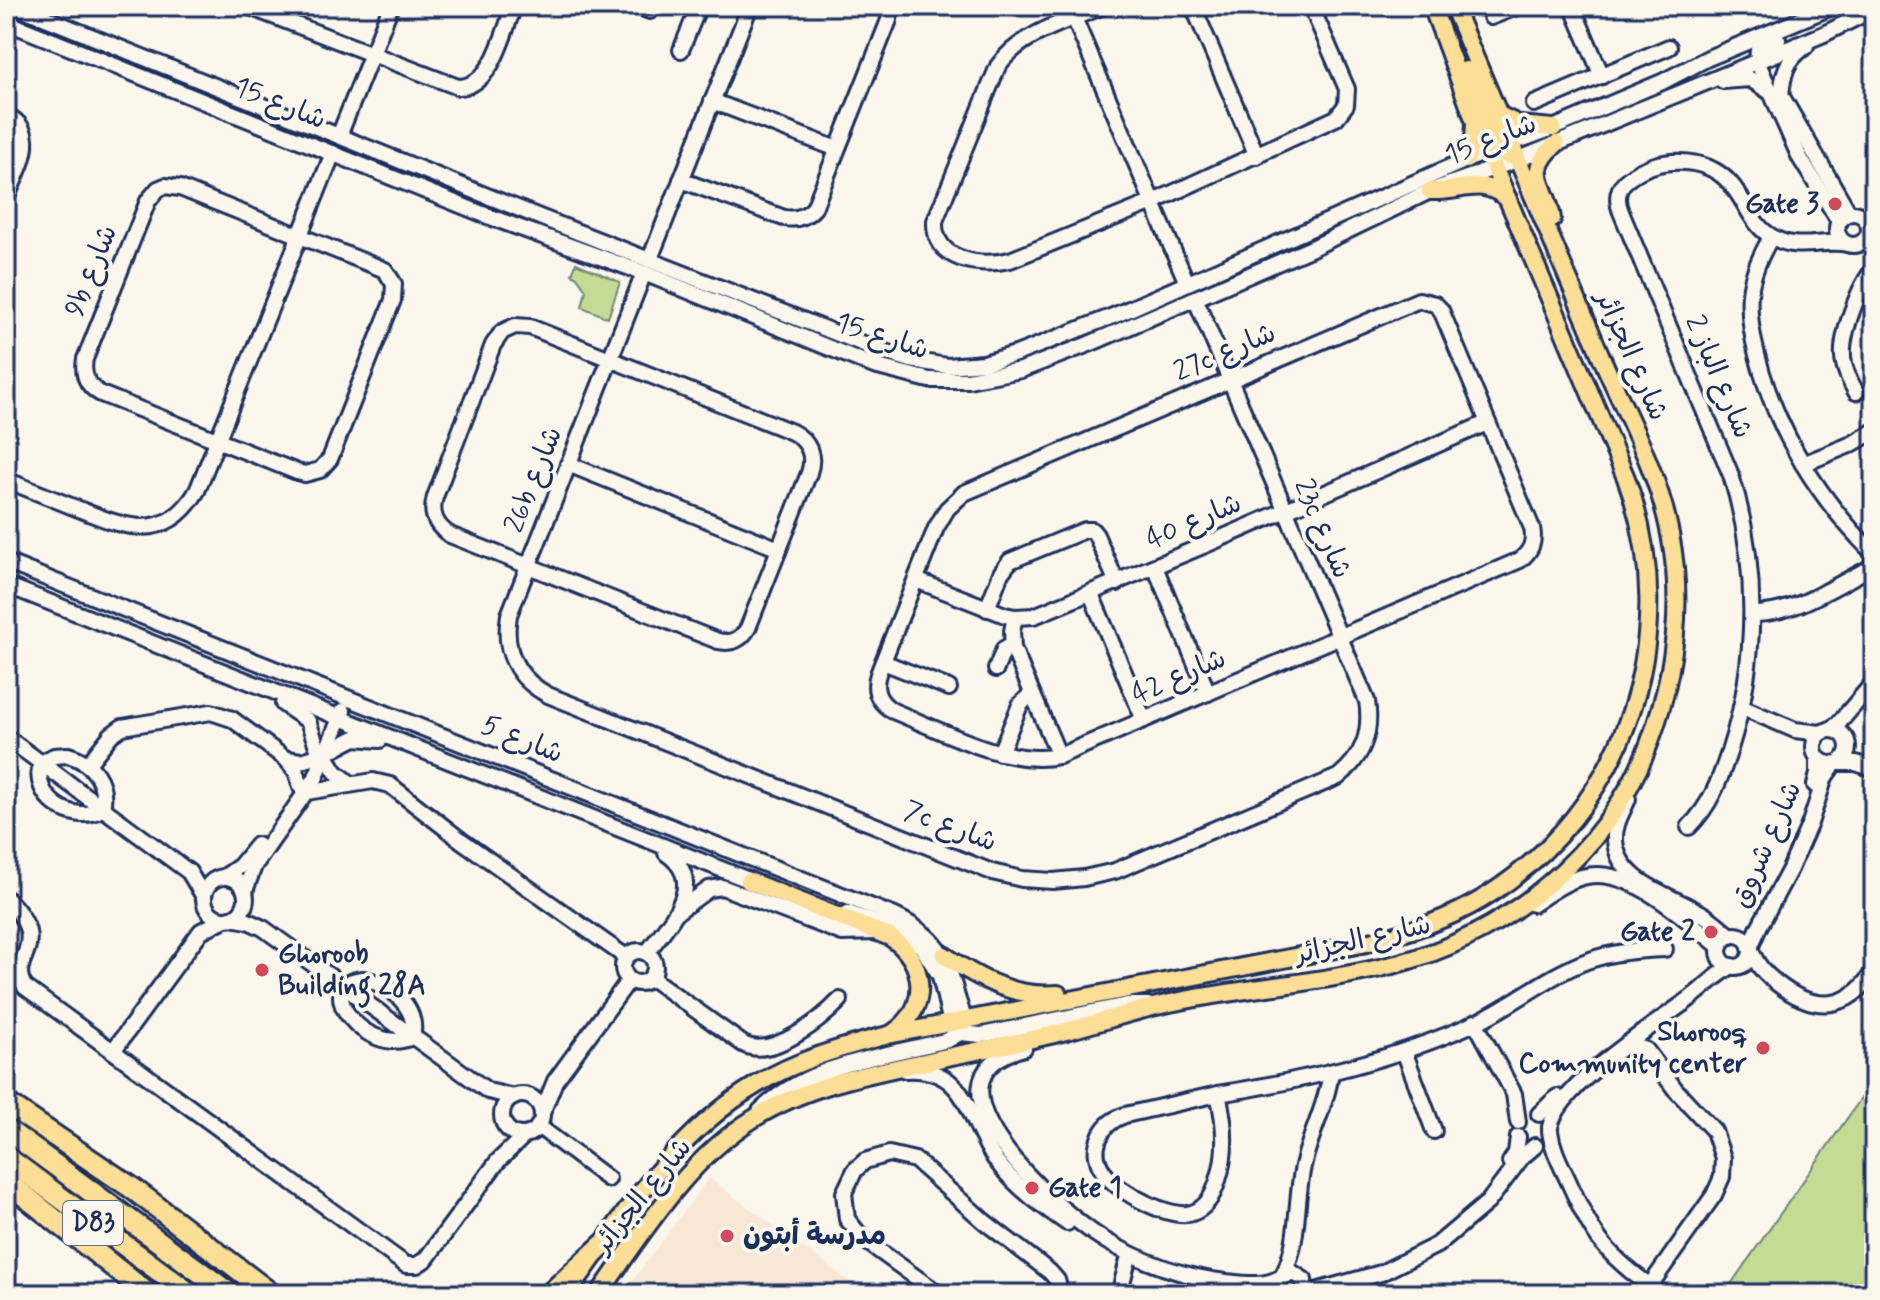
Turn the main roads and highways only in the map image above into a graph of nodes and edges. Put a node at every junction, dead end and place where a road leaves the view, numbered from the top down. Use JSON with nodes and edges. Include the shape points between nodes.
{"nodes":[{"id":1,"x":1432,"y":6,"type":"edge"},
{"id":2,"x":1438,"y":6,"type":"edge"},
{"id":3,"x":1453,"y":6,"type":"edge"},
{"id":4,"x":1499,"y":115,"type":"junction"},
{"id":5,"x":1475,"y":122,"type":"junction"},
{"id":6,"x":1502,"y":154,"type":"junction"},
{"id":7,"x":1466,"y":160,"type":"road end"},
{"id":8,"x":1430,"y":191,"type":"road end"},
{"id":9,"x":1509,"y":200,"type":"junction"},
{"id":10,"x":1551,"y":237,"type":"junction"},
{"id":11,"x":749,"y":881,"type":"road end"},
{"id":12,"x":944,"y":955,"type":"road end"},
{"id":13,"x":1123,"y":989,"type":"junction"},
{"id":14,"x":888,"y":1035,"type":"junction"},
{"id":15,"x":6,"y":1103,"type":"edge"},
{"id":16,"x":6,"y":1129,"type":"edge"},
{"id":17,"x":6,"y":1157,"type":"edge"},
{"id":18,"x":6,"y":1181,"type":"edge"},
{"id":19,"x":603,"y":1245,"type":"junction"},
{"id":20,"x":148,"y":1294,"type":"edge"},
{"id":21,"x":190,"y":1294,"type":"edge"},
{"id":22,"x":230,"y":1294,"type":"edge"},
{"id":23,"x":271,"y":1294,"type":"edge"},
{"id":24,"x":550,"y":1294,"type":"edge"},
{"id":25,"x":567,"y":1294,"type":"edge"},
{"id":26,"x":599,"y":1294,"type":"edge"}],
"edges":[{"from":1,"to":5,"type":"main road","name":"شارع الجزائر"},
{"from":2,"to":6,"type":"main road"},
{"from":3,"to":4,"type":"main road","name":"شارع الجزائر"},
{"from":4,"to":6,"type":"main road","name":"شارع الجزائر"},
{"from":4,"to":10,"type":"main road","via":[[1555,136],[1538,173],[1551,213]]},
{"from":5,"to":6,"type":"main road","name":"شارع الجزائر"},
{"from":5,"to":7,"type":"main road"},
{"from":6,"to":9,"type":"main road","name":"شارع الجزائر"},
{"from":6,"to":10,"type":"main road","name":"شارع الجزائر"},
{"from":8,"to":9,"type":"main road","via":[[1479,185]]},
{"from":9,"to":13,"type":"main road","name":"شارع الجزائر","via":[[1573,370],[1626,478],[1645,552],[1649,610],[1644,658],[1610,765],[1580,812],[1541,855],[1466,908],[1362,944]]},
{"from":10,"to":26,"type":"main road","name":"شارع الجزائر","via":[[1653,472],[1666,512],[1677,594],[1673,655],[1658,718],[1634,780],[1581,852],[1514,911],[1453,944],[1399,964],[1156,1006],[812,1091],[754,1118],[722,1143],[646,1228]]},
{"from":11,"to":14,"type":"main road","via":[[900,944],[915,963],[920,992],[904,1024]]},
{"from":12,"to":13,"type":"main road","via":[[987,981],[1027,994]]},
{"from":13,"to":14,"type":"main road","name":"شارع الجزائر","via":[[958,1026]]},
{"from":14,"to":19,"type":"main road","name":"شارع الجزائر","via":[[811,1059],[736,1097],[674,1153]]},
{"from":15,"to":23,"type":"highway","via":[[132,1188]]},
{"from":16,"to":22,"type":"highway","number":"D83"},
{"from":17,"to":21,"type":"highway","number":"D83"},
{"from":18,"to":20,"type":"highway"},
{"from":19,"to":24,"type":"highway"},
{"from":19,"to":25,"type":"main road","name":"شارع الجزائر"}]}
